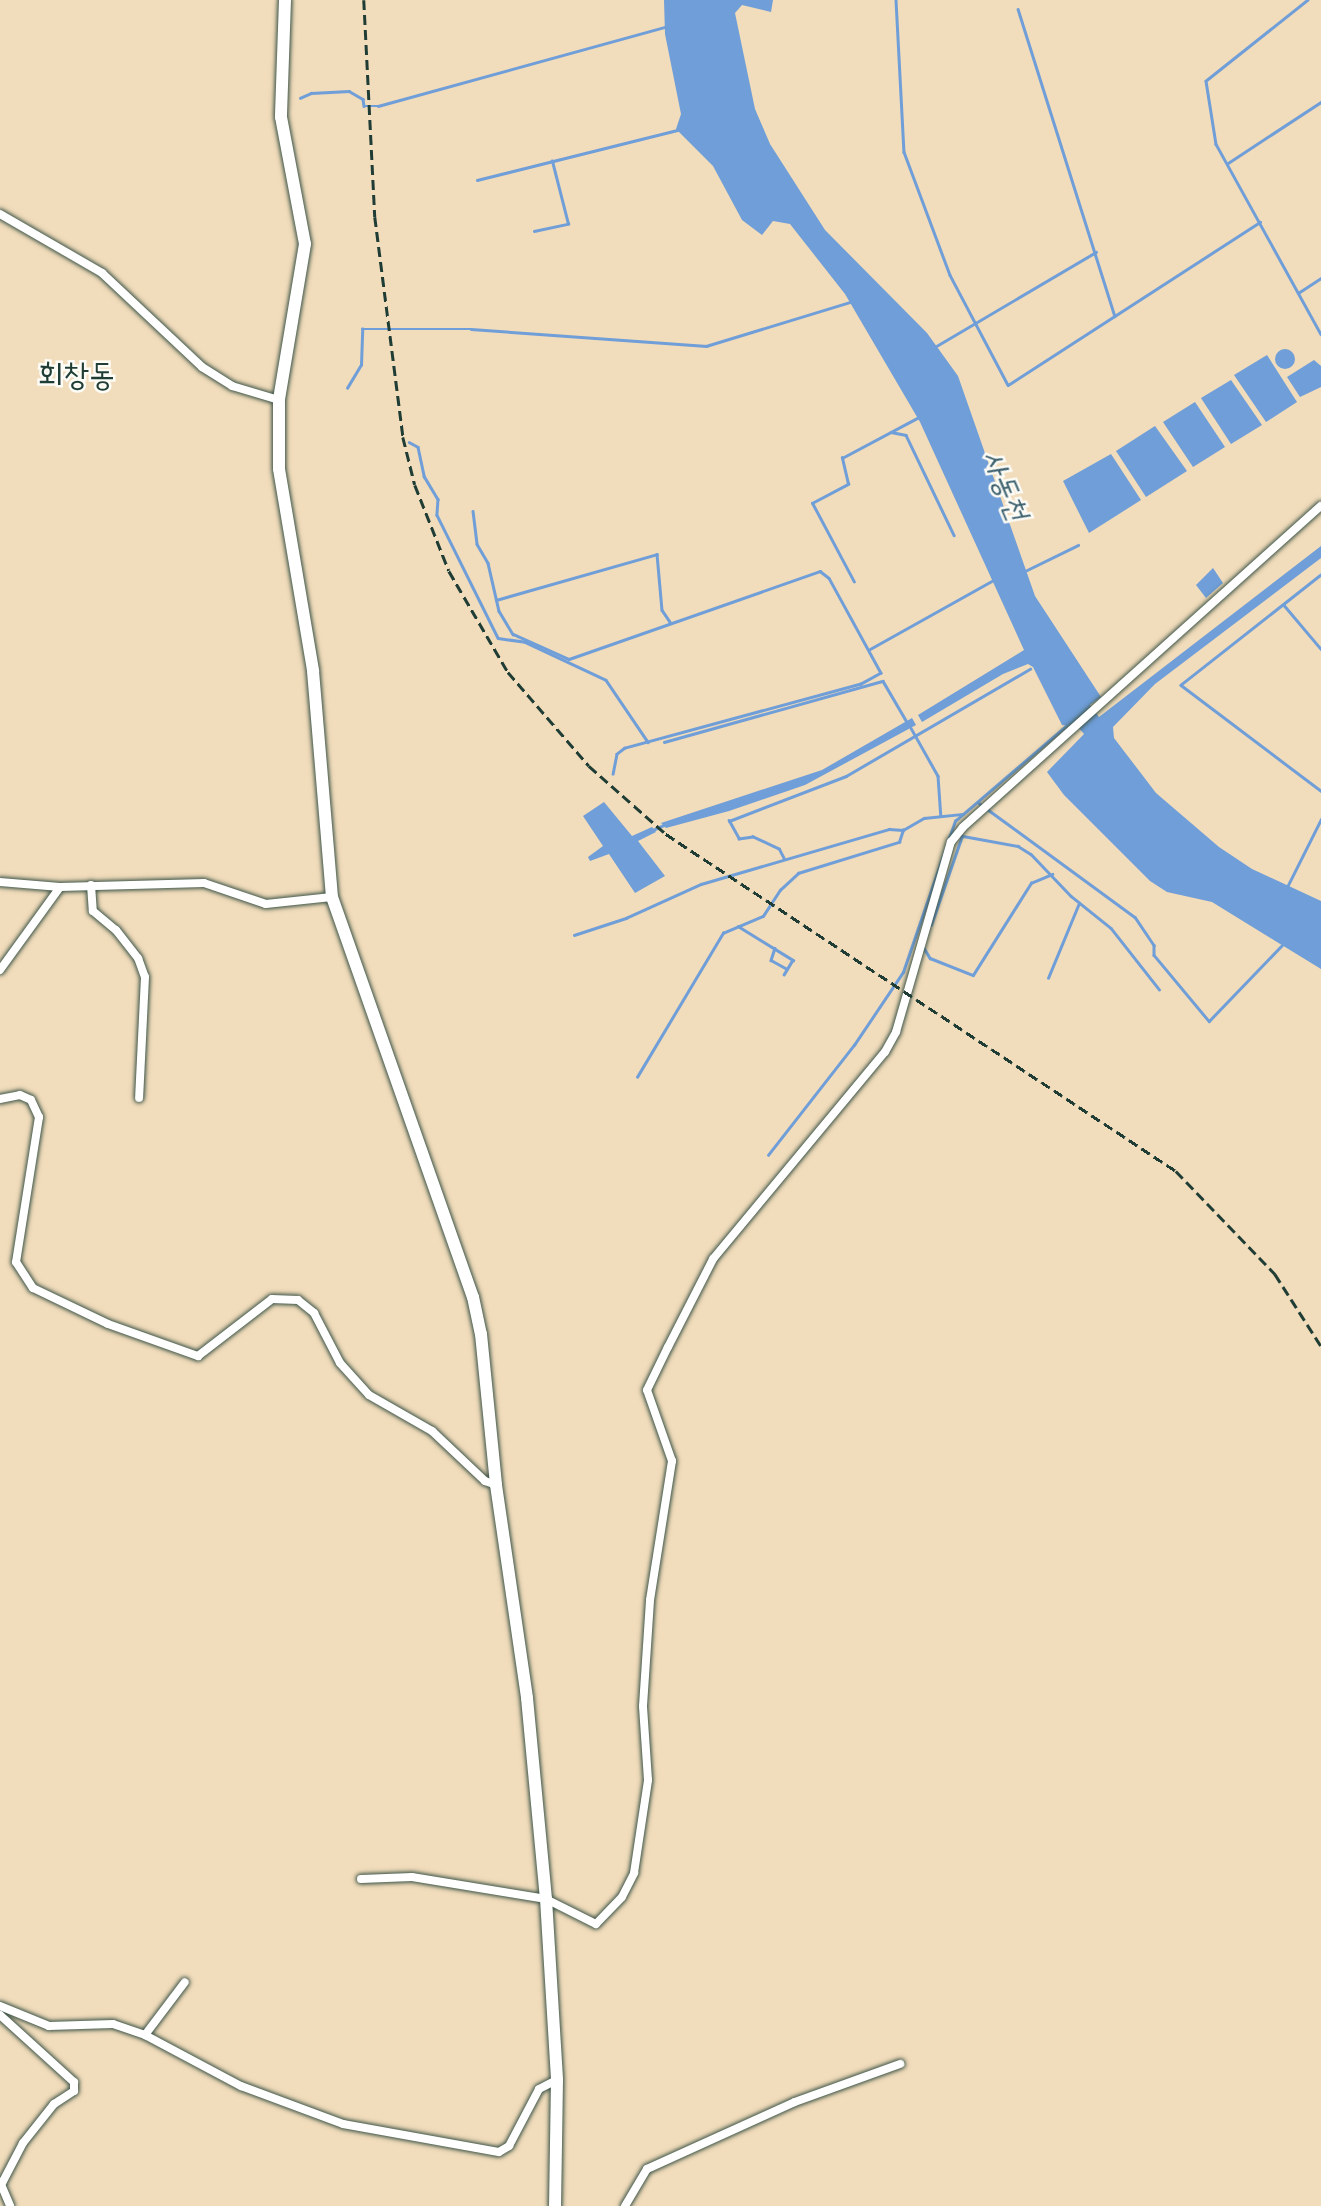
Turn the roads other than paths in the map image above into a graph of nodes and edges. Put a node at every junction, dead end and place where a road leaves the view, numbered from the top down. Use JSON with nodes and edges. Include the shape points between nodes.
{"nodes":[{"id":1,"x":285,"y":0,"type":"edge"},
{"id":2,"x":0,"y":214,"type":"edge"},
{"id":3,"x":279,"y":400,"type":"junction"},
{"id":4,"x":1321,"y":506,"type":"edge"},
{"id":5,"x":0,"y":882,"type":"edge"},
{"id":6,"x":91,"y":885,"type":"junction"},
{"id":7,"x":60,"y":887,"type":"junction"},
{"id":8,"x":332,"y":897,"type":"junction"},
{"id":9,"x":0,"y":970,"type":"edge"},
{"id":10,"x":139,"y":1098,"type":"dead end"},
{"id":11,"x":0,"y":1099,"type":"edge"},
{"id":12,"x":496,"y":1485,"type":"junction"},
{"id":13,"x":361,"y":1879,"type":"dead end"},
{"id":14,"x":546,"y":1899,"type":"junction"},
{"id":15,"x":185,"y":1982,"type":"dead end"},
{"id":16,"x":0,"y":2006,"type":"edge"},
{"id":17,"x":0,"y":2015,"type":"edge"},
{"id":18,"x":145,"y":2035,"type":"junction"},
{"id":19,"x":900,"y":2064,"type":"dead end"},
{"id":20,"x":557,"y":2080,"type":"junction"},
{"id":21,"x":1,"y":2184,"type":"edge"},
{"id":22,"x":10,"y":2206,"type":"edge"},
{"id":23,"x":555,"y":2206,"type":"edge"},
{"id":24,"x":625,"y":2206,"type":"edge"}],
"edges":[{"from":1,"to":3,"type":"main road","via":[[281,117],[305,244]]},
{"from":2,"to":3,"type":"street","via":[[102,273],[202,367],[232,386]]},
{"from":3,"to":8,"type":"main road","via":[[279,469],[313,671]]},
{"from":4,"to":14,"type":"street","via":[[963,827],[951,842],[896,1032],[885,1052],[713,1259],[647,1390],[672,1461],[650,1600],[643,1706],[648,1780],[634,1873],[622,1897],[596,1924]]},
{"from":5,"to":7,"type":"street"},
{"from":6,"to":7,"type":"street"},
{"from":6,"to":8,"type":"street","via":[[204,884],[266,904]]},
{"from":6,"to":10,"type":"street","via":[[93,911],[116,930],[138,958],[145,977]]},
{"from":7,"to":9,"type":"street"},
{"from":8,"to":12,"type":"main road","via":[[473,1297]]},
{"from":11,"to":12,"type":"street","via":[[20,1095],[31,1100],[39,1117],[16,1262],[33,1288],[108,1324],[198,1356],[272,1299],[298,1300],[314,1313],[340,1363],[369,1395],[432,1431],[485,1481]]},
{"from":12,"to":14,"type":"main road","via":[[527,1698]]},
{"from":13,"to":14,"type":"street","via":[[412,1877]]},
{"from":14,"to":20,"type":"main road"},
{"from":15,"to":18,"type":"street"},
{"from":16,"to":18,"type":"street","via":[[49,2026],[113,2024]]},
{"from":17,"to":21,"type":"street","via":[[74,2082],[74,2091],[54,2104],[23,2143]]},
{"from":18,"to":20,"type":"street","via":[[283,2104],[404,2137],[499,2152],[509,2146],[539,2089]]},
{"from":19,"to":24,"type":"street","via":[[795,2102],[647,2169]]},
{"from":20,"to":23,"type":"main road"},
{"from":21,"to":22,"type":"street"}]}
